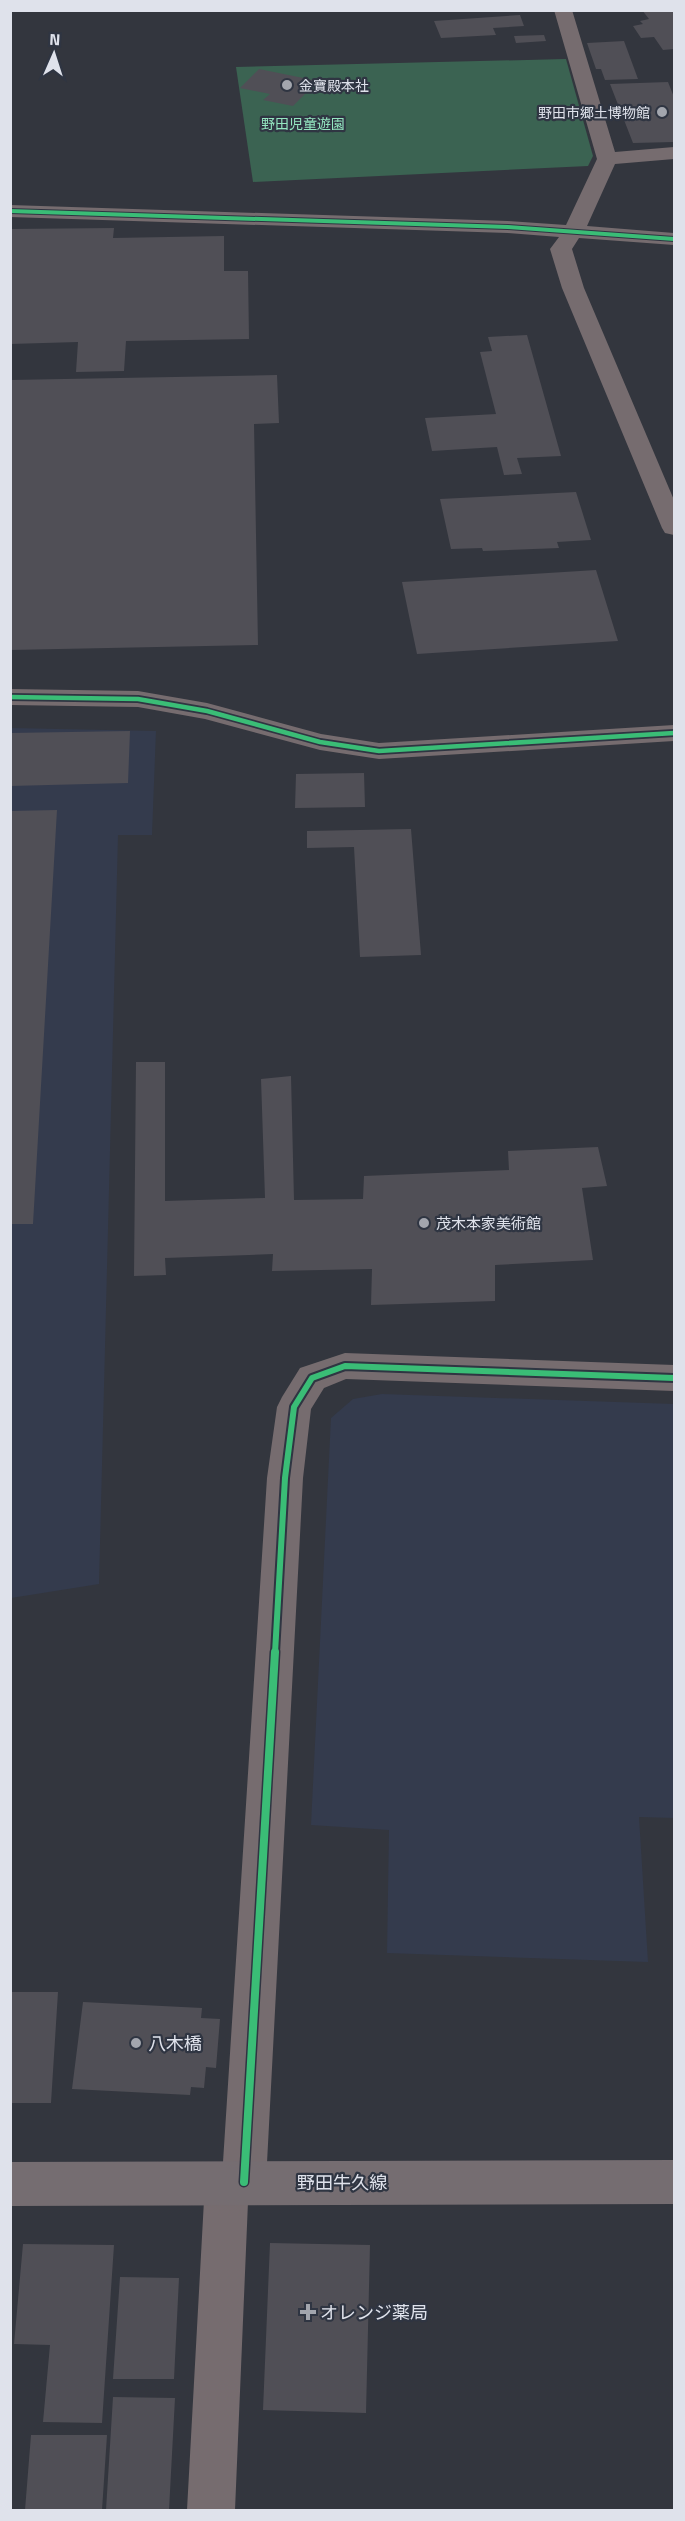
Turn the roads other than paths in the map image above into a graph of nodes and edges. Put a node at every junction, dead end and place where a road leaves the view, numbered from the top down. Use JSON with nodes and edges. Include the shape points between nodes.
{"nodes":[{"id":1,"x":563,"y":10,"type":"edge"},
{"id":2,"x":675,"y":153,"type":"edge"},
{"id":3,"x":607,"y":159,"type":"junction"},
{"id":4,"x":10,"y":211,"type":"edge"},
{"id":5,"x":574,"y":233,"type":"junction"},
{"id":6,"x":675,"y":238,"type":"edge"},
{"id":7,"x":675,"y":528,"type":"edge"},
{"id":8,"x":10,"y":698,"type":"edge"},
{"id":9,"x":675,"y":733,"type":"edge"},
{"id":10,"x":675,"y":1378,"type":"edge"},
{"id":11,"x":236,"y":2182,"type":"junction"},
{"id":12,"x":675,"y":2182,"type":"edge"},
{"id":13,"x":10,"y":2184,"type":"edge"},
{"id":14,"x":211,"y":2511,"type":"edge"}],
"edges":[{"from":1,"to":3,"type":"street"},
{"from":2,"to":3,"type":"street"},
{"from":3,"to":5,"type":"street"},
{"from":4,"to":5,"type":"street","via":[[508,227]]},
{"from":5,"to":6,"type":"street"},
{"from":5,"to":7,"type":"street","via":[[561,249],[573,288]]},
{"from":8,"to":9,"type":"street","via":[[138,699],[207,711],[320,742],[379,751]]},
{"from":10,"to":11,"type":"street","via":[[345,1366],[312,1378],[294,1407],[285,1478]]},
{"from":11,"to":12,"type":"main road","name":"野田牛久線"},
{"from":11,"to":13,"type":"main road","name":"野田牛久線"},
{"from":11,"to":14,"type":"street"}]}
